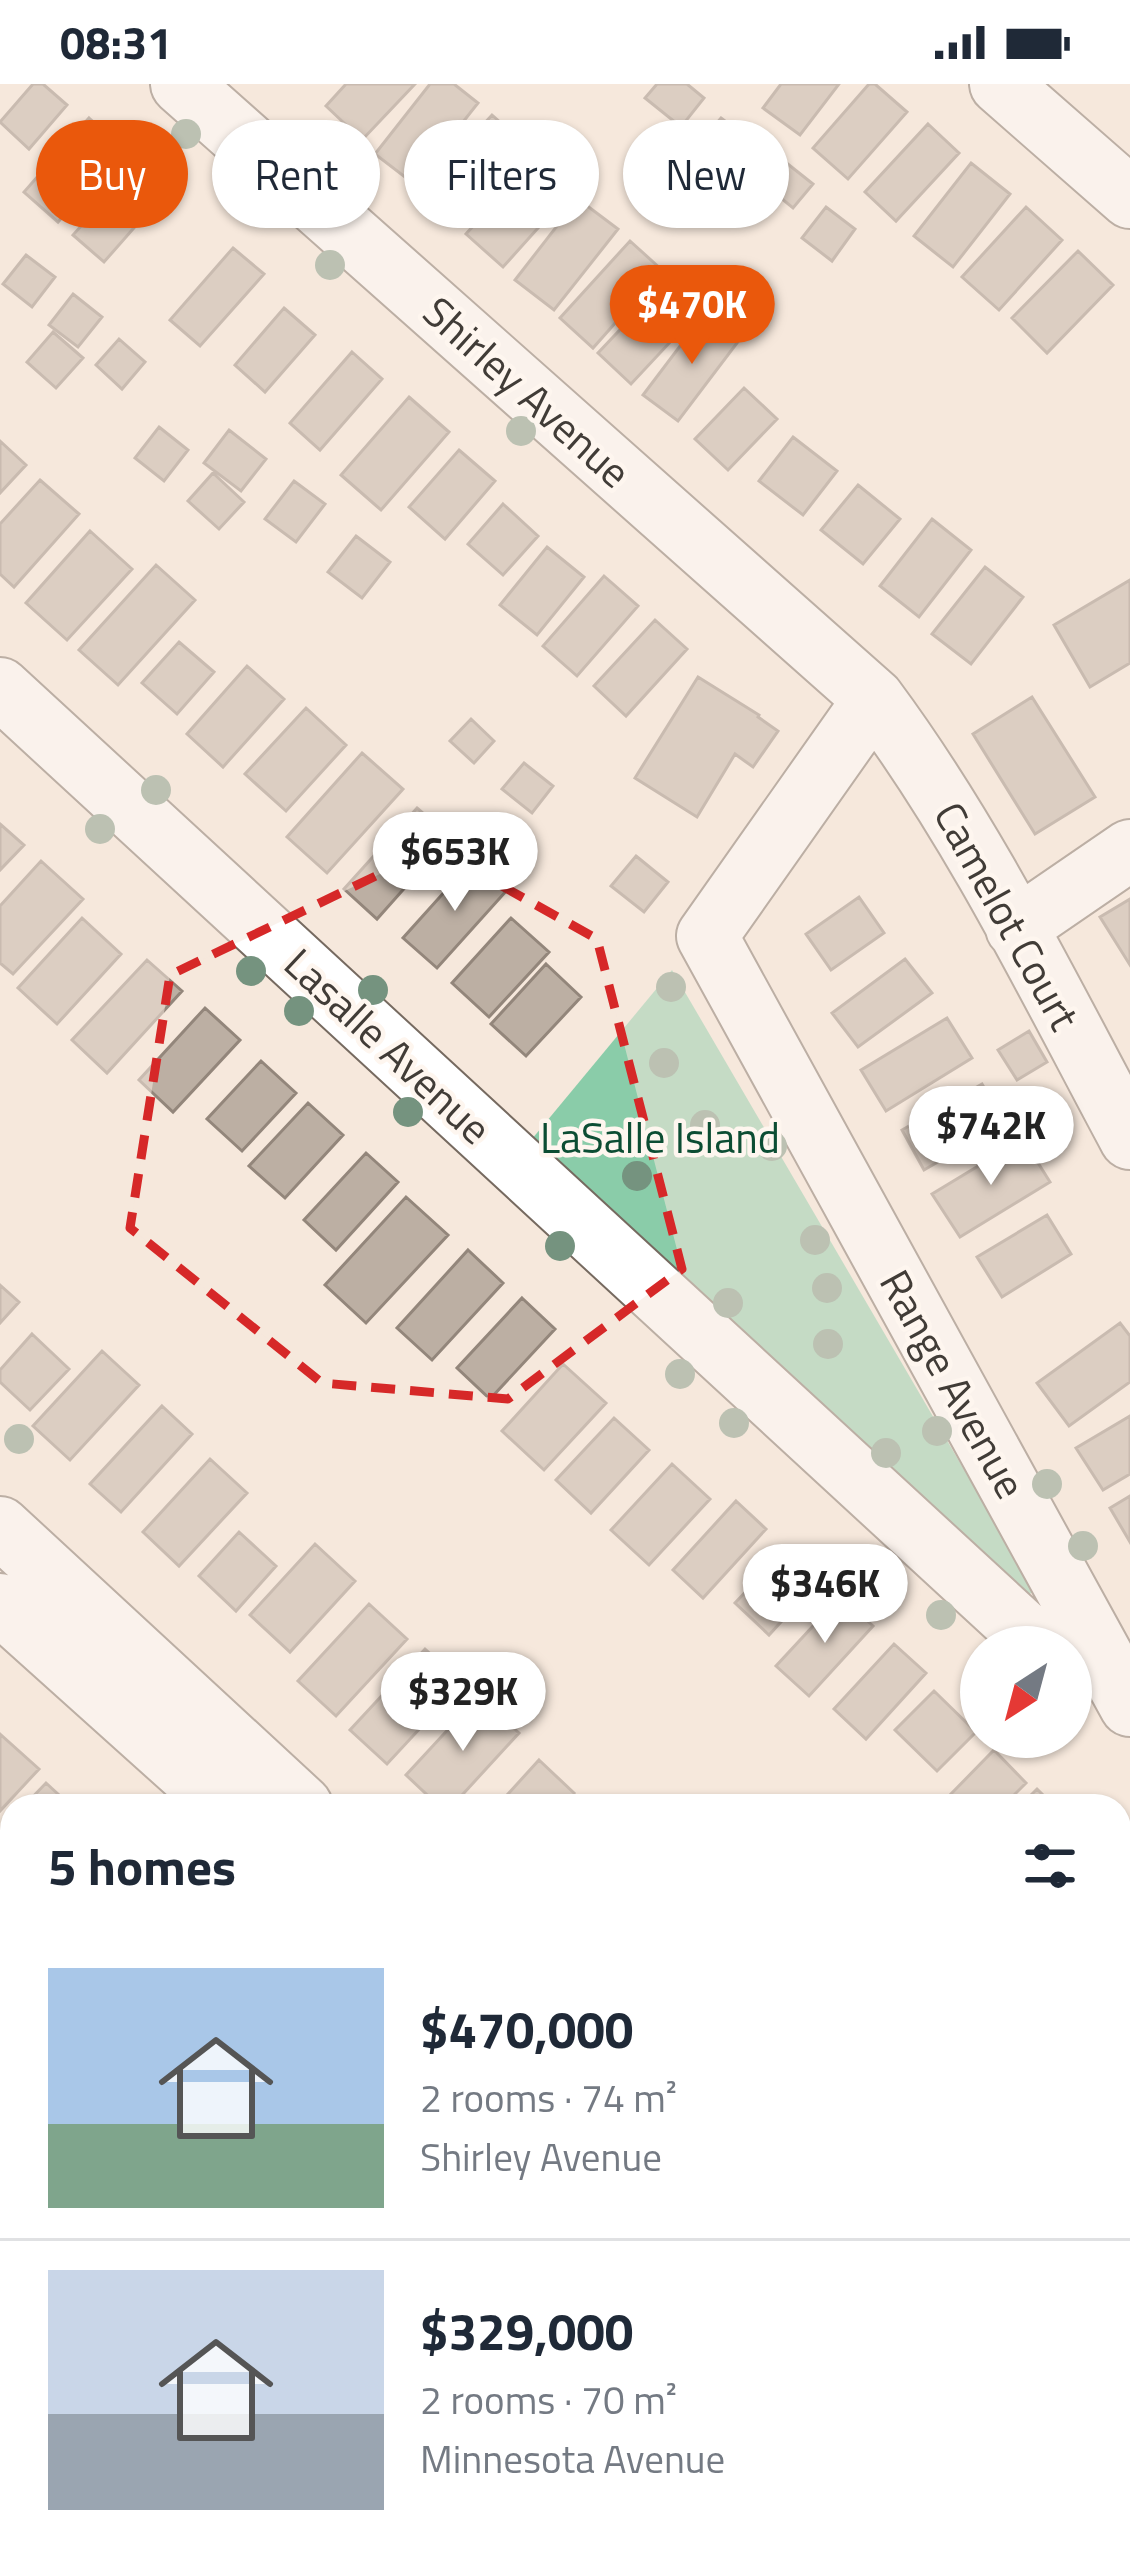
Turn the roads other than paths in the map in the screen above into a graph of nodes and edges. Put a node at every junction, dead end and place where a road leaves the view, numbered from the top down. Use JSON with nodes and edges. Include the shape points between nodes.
{"nodes":[{"id":1,"x":181,"y":84,"type":"edge"},
{"id":2,"x":1000,"y":84,"type":"edge"},
{"id":3,"x":1130,"y":198,"type":"edge"},
{"id":4,"x":0,"y":688,"type":"edge"},
{"id":5,"x":874,"y":700,"type":"junction"},
{"id":6,"x":1130,"y":850,"type":"edge"},
{"id":7,"x":1016,"y":928,"type":"junction"},
{"id":8,"x":1130,"y":1139,"type":"edge"},
{"id":9,"x":7,"y":1569,"type":"edge"},
{"id":10,"x":1018,"y":1626,"type":"edge"},
{"id":11,"x":1092,"y":1694,"type":"edge"},
{"id":12,"x":1130,"y":1706,"type":"edge"},
{"id":13,"x":1130,"y":1729,"type":"edge"},
{"id":14,"x":214,"y":1794,"type":"edge"},
{"id":15,"x":287,"y":1794,"type":"edge"}],
"edges":[{"from":1,"to":5,"type":"street","name":"Shirley Avenue"},
{"from":2,"to":3,"type":"street"},
{"from":4,"to":10,"type":"street","name":"Lasalle Avenue"},
{"from":5,"to":7,"type":"street","name":"Camelot Court","via":[[914,752]]},
{"from":5,"to":12,"type":"street","name":"Range Avenue","via":[[707,936]]},
{"from":6,"to":7,"type":"street"},
{"from":7,"to":8,"type":"street","name":"Camelot Court"},
{"from":9,"to":14,"type":"street"},
{"from":9,"to":15,"type":"street"},
{"from":11,"to":13,"type":"street"}]}
